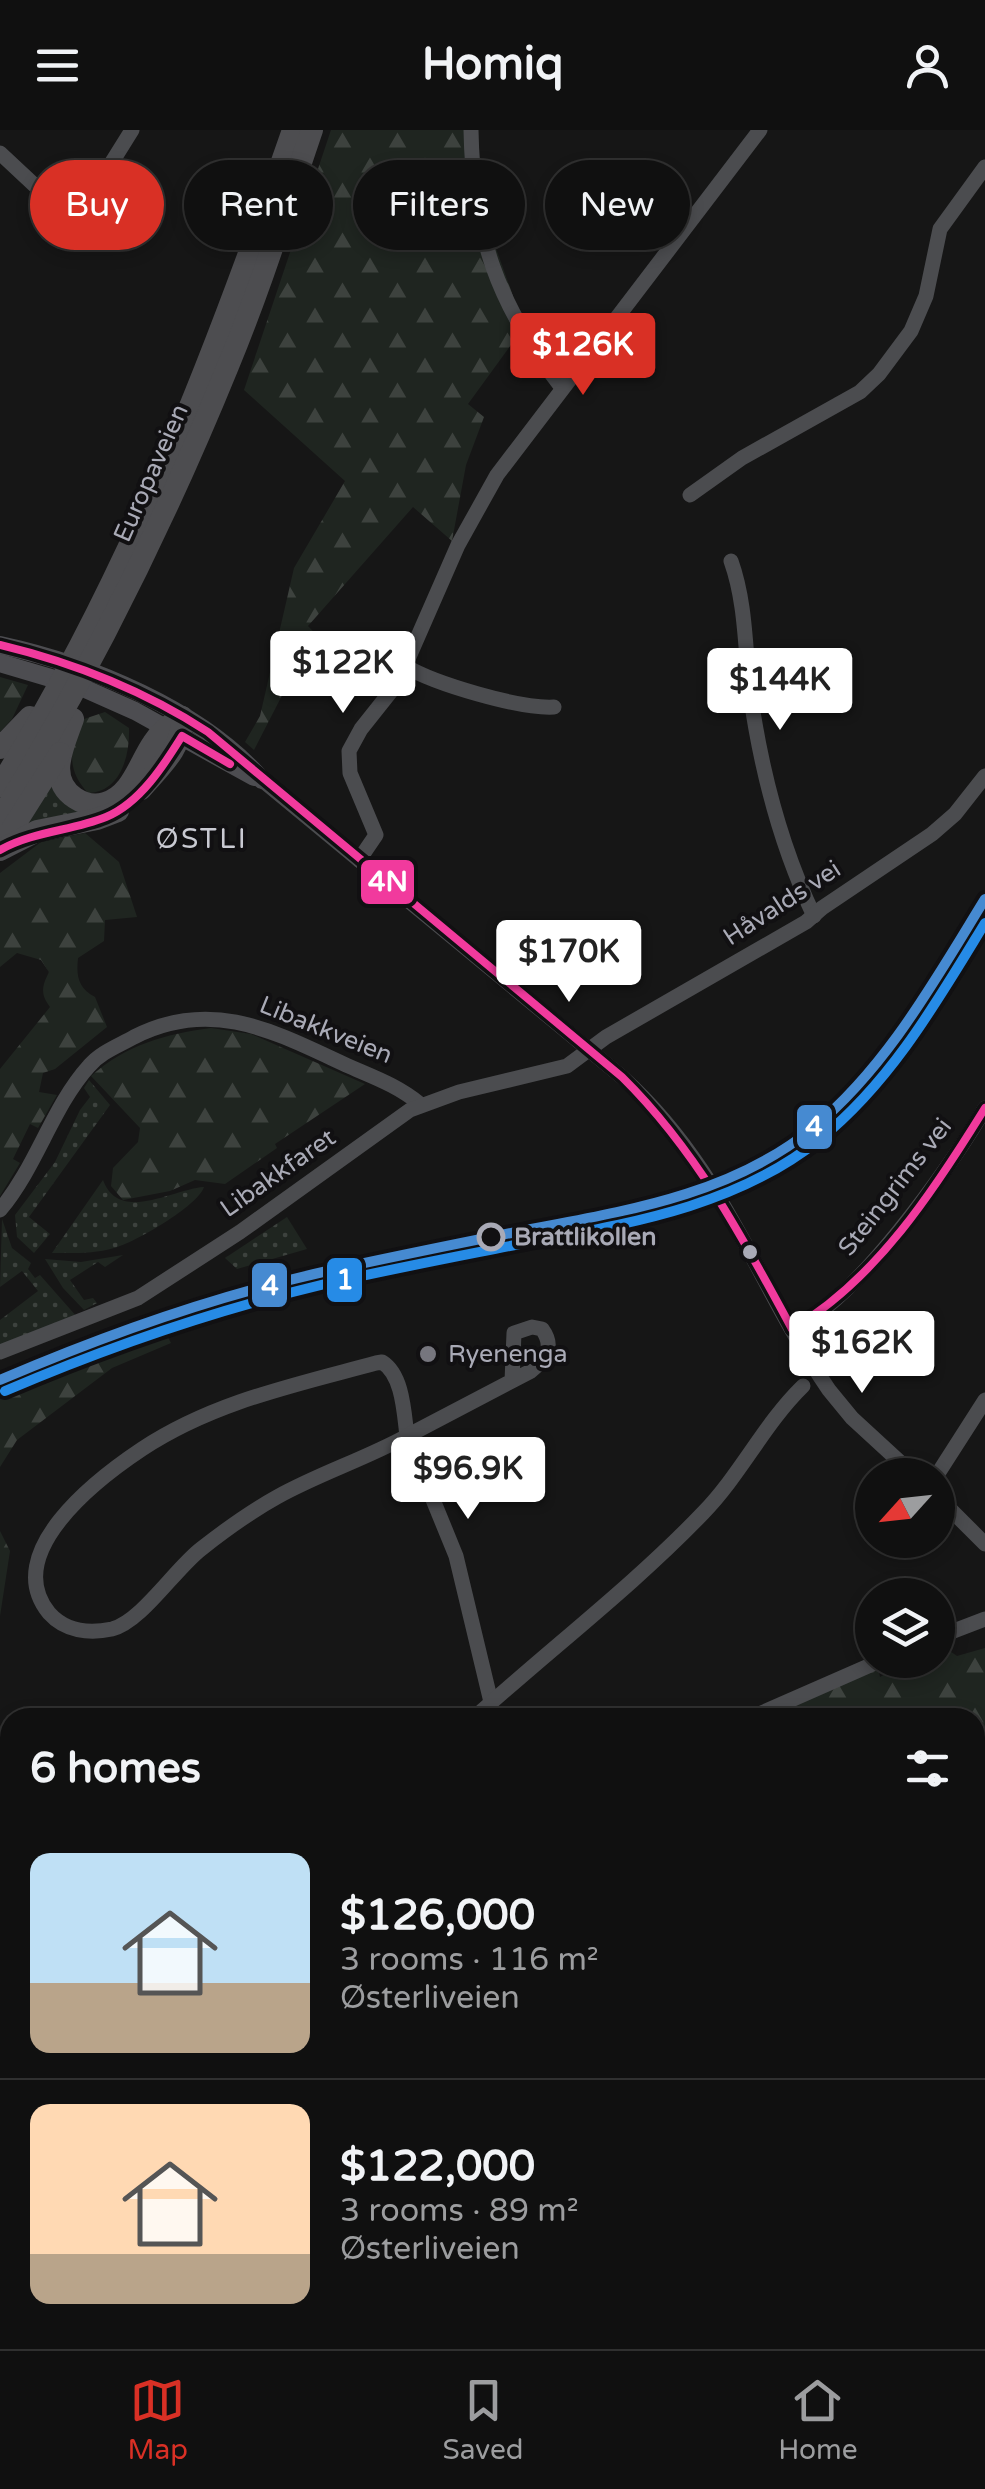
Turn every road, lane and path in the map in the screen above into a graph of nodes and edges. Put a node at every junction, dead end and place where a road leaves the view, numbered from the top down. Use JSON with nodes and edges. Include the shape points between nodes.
{"nodes":[{"id":1,"x":132,"y":130,"type":"edge"},
{"id":2,"x":293,"y":130,"type":"edge"},
{"id":3,"x":312,"y":130,"type":"edge"},
{"id":4,"x":472,"y":130,"type":"edge"},
{"id":5,"x":760,"y":130,"type":"edge"},
{"id":6,"x":0,"y":153,"type":"edge"},
{"id":7,"x":985,"y":167,"type":"edge"},
{"id":8,"x":562,"y":388,"type":"junction"},
{"id":9,"x":690,"y":495,"type":"dead end"},
{"id":10,"x":730,"y":562,"type":"dead end"},
{"id":11,"x":4,"y":655,"type":"edge"},
{"id":12,"x":93,"y":661,"type":"junction"},
{"id":13,"x":405,"y":666,"type":"junction"},
{"id":14,"x":65,"y":676,"type":"junction"},
{"id":15,"x":554,"y":707,"type":"dead end"},
{"id":16,"x":177,"y":727,"type":"junction"},
{"id":17,"x":0,"y":748,"type":"edge"},
{"id":18,"x":62,"y":750,"type":"junction"},
{"id":19,"x":985,"y":776,"type":"edge"},
{"id":20,"x":262,"y":780,"type":"joint"},
{"id":21,"x":0,"y":786,"type":"edge"},
{"id":22,"x":0,"y":818,"type":"edge"},
{"id":23,"x":0,"y":849,"type":"edge"},
{"id":24,"x":358,"y":860,"type":"junction"},
{"id":25,"x":814,"y":916,"type":"junction"},
{"id":26,"x":590,"y":1050,"type":"junction"},
{"id":27,"x":420,"y":1104,"type":"junction"},
{"id":28,"x":985,"y":1108,"type":"edge"},
{"id":29,"x":0,"y":1210,"type":"edge"},
{"id":30,"x":792,"y":1328,"type":"junction"},
{"id":31,"x":0,"y":1352,"type":"edge"},
{"id":32,"x":512,"y":1380,"type":"dead end"},
{"id":33,"x":803,"y":1386,"type":"dead end"},
{"id":34,"x":985,"y":1400,"type":"edge"},
{"id":35,"x":407,"y":1436,"type":"junction"},
{"id":36,"x":896,"y":1458,"type":"edge"},
{"id":37,"x":949,"y":1458,"type":"edge"},
{"id":38,"x":955,"y":1514,"type":"edge"},
{"id":39,"x":985,"y":1544,"type":"edge"},
{"id":40,"x":985,"y":1619,"type":"edge"},
{"id":41,"x":955,"y":1630,"type":"edge"},
{"id":42,"x":855,"y":1672,"type":"edge"},
{"id":43,"x":491,"y":1708,"type":"edge"},
{"id":44,"x":773,"y":1708,"type":"edge"}],
"edges":[{"from":1,"to":6,"type":"street","via":[[84,207],[71,213]]},
{"from":2,"to":14,"type":"highway","name":"Europaveien","via":[[188,416]]},
{"from":3,"to":12,"type":"highway","name":"Europaveien","via":[[230,362]]},
{"from":4,"to":8,"type":"street","via":[[489,258],[516,324]]},
{"from":5,"to":8,"type":"street"},
{"from":7,"to":9,"type":"street","via":[[940,229],[912,331],[880,374]]},
{"from":8,"to":13,"type":"street","via":[[475,510]]},
{"from":10,"to":25,"type":"street","via":[[768,790]]},
{"from":11,"to":16,"type":"main road","via":[[139,703]]},
{"from":12,"to":18,"type":"highway"},
{"from":12,"to":22,"type":"highway","name":"Europaveien"},
{"from":13,"to":15,"type":"street","via":[[497,698]]},
{"from":13,"to":24,"type":"street","via":[[350,746],[350,772],[376,835]]},
{"from":14,"to":17,"type":"highway"},
{"from":14,"to":21,"type":"highway","name":"Europaveien"},
{"from":16,"to":18,"type":"highway","via":[[152,744],[122,792],[104,804],[66,790],[59,775]]},
{"from":16,"to":20,"type":"main road","via":[[244,760]]},
{"from":16,"to":23,"type":"highway","via":[[139,791],[115,813],[37,831]]},
{"from":18,"to":23,"type":"highway"},
{"from":19,"to":25,"type":"street","name":"Håvalds vei","via":[[948,821]]},
{"from":20,"to":24,"type":"street"},
{"from":24,"to":26,"type":"street"},
{"from":25,"to":26,"type":"street","name":"Håvalds vei"},
{"from":26,"to":27,"type":"street","name":"Libakkfaret","via":[[567,1066]]},
{"from":26,"to":30,"type":"street","via":[[682,1139]]},
{"from":27,"to":29,"type":"street","name":"Libakkveien","via":[[392,1083],[273,1030],[227,1020],[170,1023],[93,1062]]},
{"from":27,"to":31,"type":"street","name":"Libakkfaret","via":[[138,1298]]},
{"from":28,"to":30,"type":"street","name":"Steingrims vei","via":[[908,1218],[832,1302]]},
{"from":30,"to":36,"type":"street","via":[[847,1413]]},
{"from":32,"to":35,"type":"street"},
{"from":33,"to":43,"type":"street","via":[[706,1511]]},
{"from":34,"to":37,"type":"street"},
{"from":35,"to":35,"type":"street","via":[[250,1513],[197,1552],[119,1626],[72,1629],[37,1594],[36,1556],[64,1514],[138,1451],[230,1404],[382,1362],[398,1386]]},
{"from":35,"to":43,"type":"street","via":[[456,1556]]},
{"from":38,"to":39,"type":"street"},
{"from":40,"to":41,"type":"street"},
{"from":42,"to":44,"type":"street"}]}
